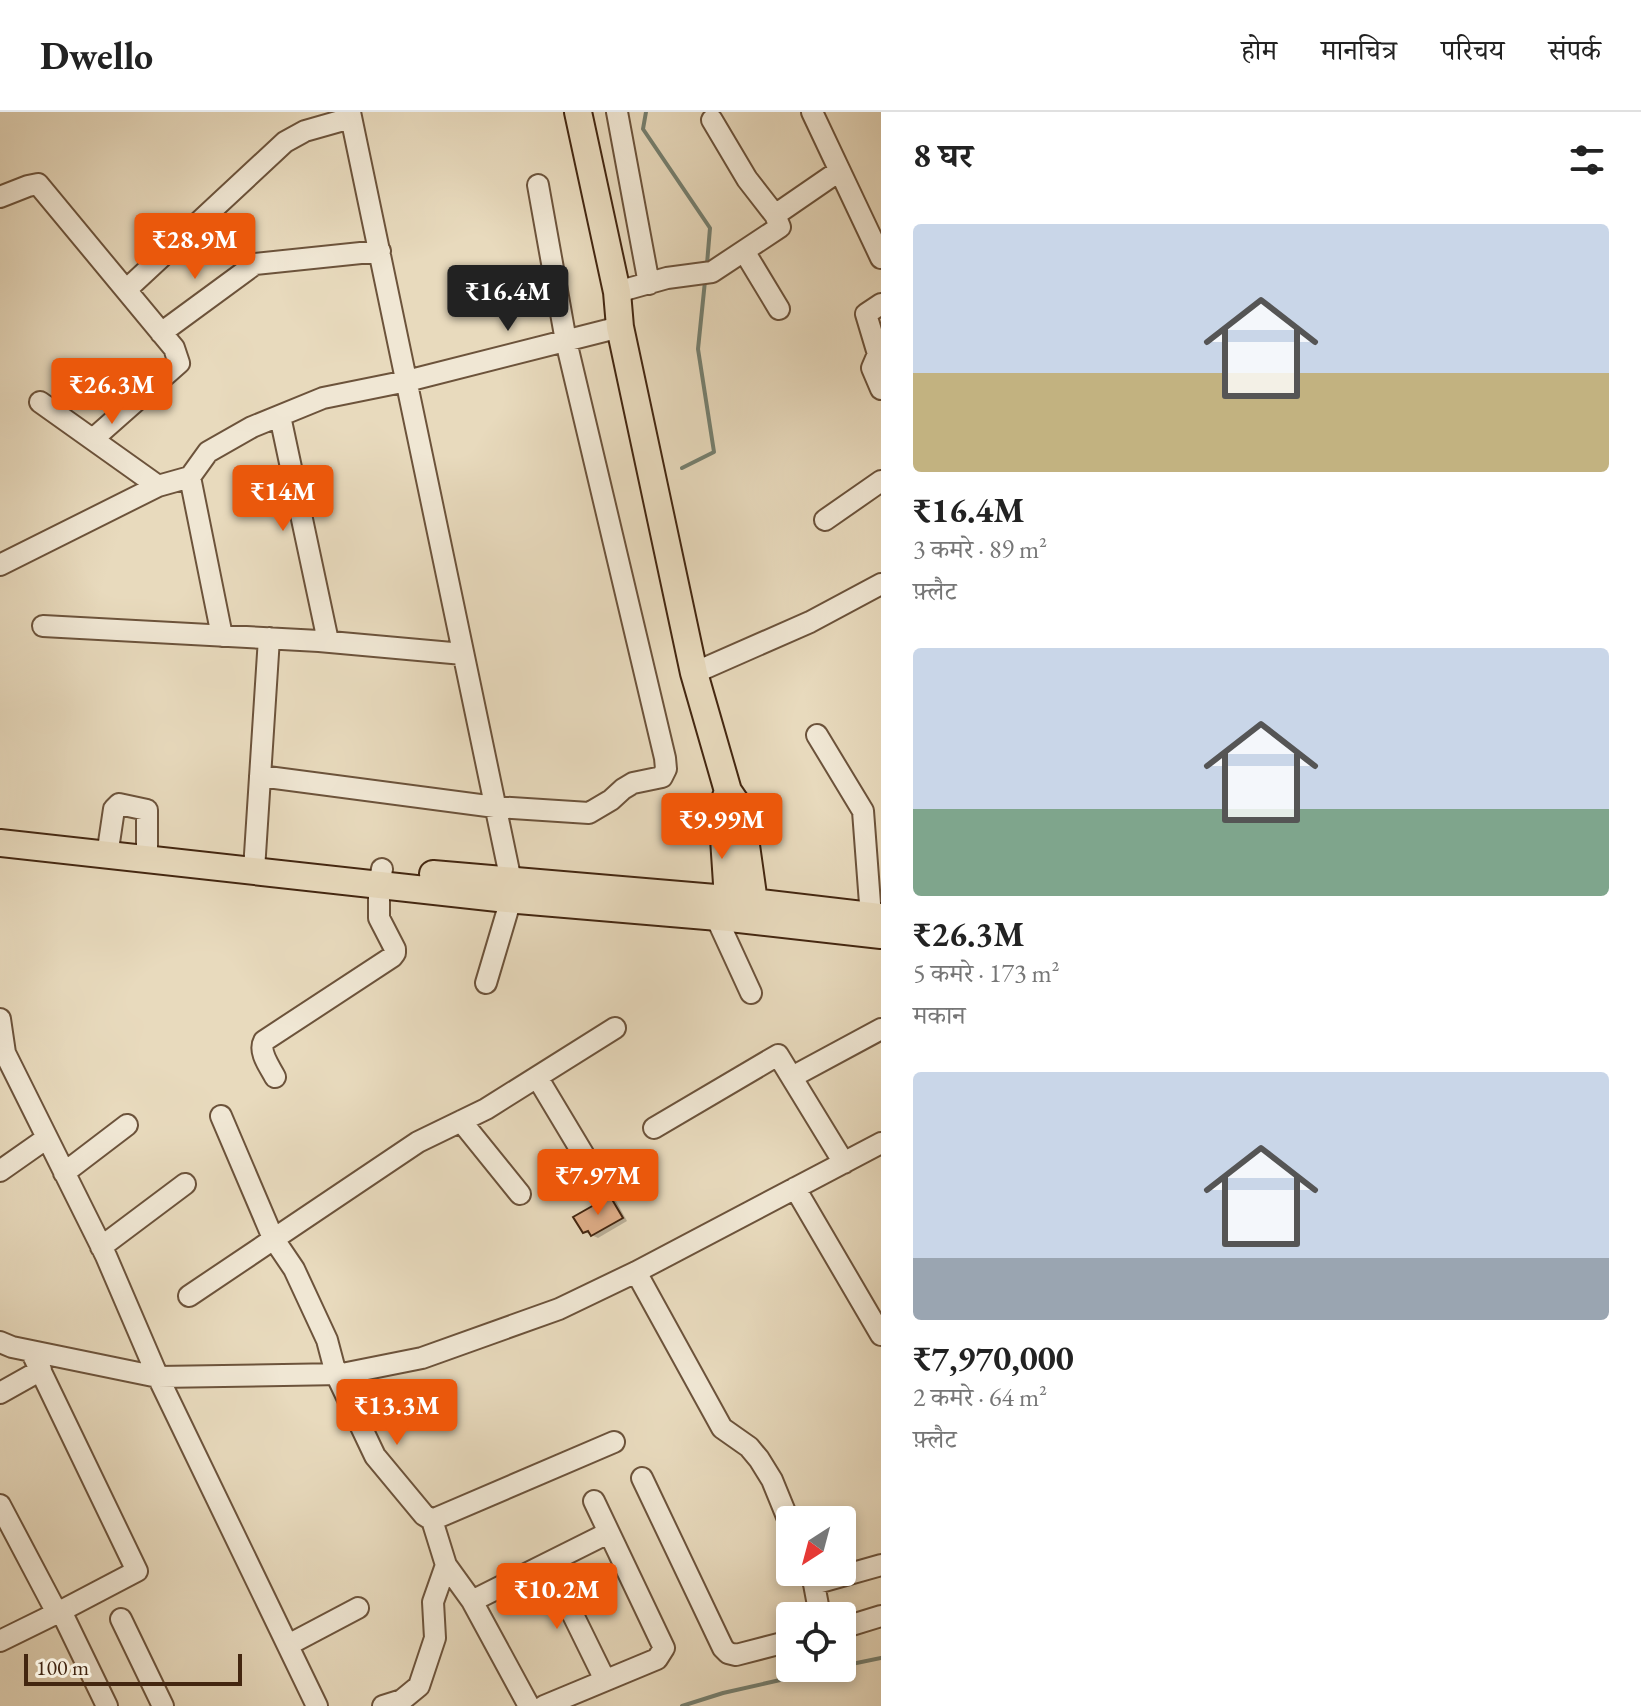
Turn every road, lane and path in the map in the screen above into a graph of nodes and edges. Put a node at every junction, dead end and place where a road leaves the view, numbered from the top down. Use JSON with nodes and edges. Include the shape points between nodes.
{"nodes":[{"id":1,"x":578,"y":112,"type":"edge"},
{"id":2,"x":617,"y":112,"type":"edge"},
{"id":3,"x":812,"y":112,"type":"edge"},
{"id":4,"x":351,"y":115,"type":"edge"},
{"id":5,"x":712,"y":120,"type":"dead end"},
{"id":6,"x":839,"y":171,"type":"junction"},
{"id":7,"x":538,"y":185,"type":"dead end"},
{"id":8,"x":0,"y":197,"type":"edge"},
{"id":9,"x":775,"y":215,"type":"junction"},
{"id":10,"x":380,"y":251,"type":"junction"},
{"id":11,"x":744,"y":251,"type":"junction"},
{"id":12,"x":881,"y":258,"type":"edge"},
{"id":13,"x":649,"y":284,"type":"junction"},
{"id":14,"x":126,"y":290,"type":"junction"},
{"id":15,"x":617,"y":292,"type":"junction"},
{"id":16,"x":881,"y":304,"type":"edge"},
{"id":17,"x":779,"y":309,"type":"dead end"},
{"id":18,"x":620,"y":327,"type":"junction"},
{"id":19,"x":161,"y":333,"type":"junction"},
{"id":20,"x":566,"y":341,"type":"junction"},
{"id":21,"x":407,"y":381,"type":"junction"},
{"id":22,"x":881,"y":387,"type":"edge"},
{"id":23,"x":40,"y":402,"type":"dead end"},
{"id":24,"x":280,"y":416,"type":"junction"},
{"id":25,"x":93,"y":439,"type":"junction"},
{"id":26,"x":190,"y":477,"type":"junction"},
{"id":27,"x":881,"y":481,"type":"edge"},
{"id":28,"x":158,"y":486,"type":"junction"},
{"id":29,"x":825,"y":520,"type":"dead end"},
{"id":30,"x":0,"y":565,"type":"edge"},
{"id":31,"x":881,"y":584,"type":"edge"},
{"id":32,"x":43,"y":626,"type":"dead end"},
{"id":33,"x":222,"y":636,"type":"junction"},
{"id":34,"x":269,"y":638,"type":"junction"},
{"id":35,"x":328,"y":641,"type":"junction"},
{"id":36,"x":463,"y":654,"type":"junction"},
{"id":37,"x":694,"y":673,"type":"junction"},
{"id":38,"x":817,"y":735,"type":"dead end"},
{"id":39,"x":260,"y":776,"type":"junction"},
{"id":40,"x":495,"y":807,"type":"junction"},
{"id":41,"x":0,"y":829,"type":"edge"},
{"id":42,"x":0,"y":843,"type":"edge"},
{"id":43,"x":108,"y":847,"type":"junction"},
{"id":44,"x":148,"y":851,"type":"junction"},
{"id":45,"x":255,"y":862,"type":"junction"},
{"id":46,"x":381,"y":877,"type":"junction"},
{"id":47,"x":511,"y":890,"type":"junction"},
{"id":48,"x":736,"y":911,"type":"junction"},
{"id":49,"x":877,"y":925,"type":"edge"},
{"id":50,"x":486,"y":983,"type":"dead end"},
{"id":51,"x":751,"y":993,"type":"dead end"},
{"id":52,"x":0,"y":1019,"type":"edge"},
{"id":53,"x":615,"y":1028,"type":"dead end"},
{"id":54,"x":881,"y":1029,"type":"edge"},
{"id":55,"x":275,"y":1077,"type":"dead end"},
{"id":56,"x":537,"y":1077,"type":"junction"},
{"id":57,"x":792,"y":1077,"type":"junction"},
{"id":58,"x":221,"y":1116,"type":"dead end"},
{"id":59,"x":461,"y":1121,"type":"junction"},
{"id":60,"x":127,"y":1125,"type":"dead end"},
{"id":61,"x":654,"y":1128,"type":"dead end"},
{"id":62,"x":47,"y":1138,"type":"junction"},
{"id":63,"x":881,"y":1143,"type":"edge"},
{"id":64,"x":588,"y":1162,"type":"dead end"},
{"id":65,"x":844,"y":1163,"type":"junction"},
{"id":66,"x":0,"y":1171,"type":"edge"},
{"id":67,"x":64,"y":1173,"type":"junction"},
{"id":68,"x":185,"y":1184,"type":"dead end"},
{"id":69,"x":795,"y":1188,"type":"junction"},
{"id":70,"x":520,"y":1194,"type":"dead end"},
{"id":71,"x":273,"y":1238,"type":"junction"},
{"id":72,"x":101,"y":1247,"type":"junction"},
{"id":73,"x":636,"y":1272,"type":"junction"},
{"id":74,"x":189,"y":1296,"type":"dead end"},
{"id":75,"x":881,"y":1335,"type":"edge"},
{"id":76,"x":0,"y":1342,"type":"edge"},
{"id":77,"x":31,"y":1351,"type":"junction"},
{"id":78,"x":41,"y":1370,"type":"junction"},
{"id":79,"x":336,"y":1374,"type":"junction"},
{"id":80,"x":158,"y":1377,"type":"junction"},
{"id":81,"x":0,"y":1393,"type":"edge"},
{"id":82,"x":614,"y":1442,"type":"dead end"},
{"id":83,"x":642,"y":1478,"type":"dead end"},
{"id":84,"x":594,"y":1501,"type":"dead end"},
{"id":85,"x":0,"y":1505,"type":"edge"},
{"id":86,"x":783,"y":1506,"type":"edge"},
{"id":87,"x":432,"y":1520,"type":"junction"},
{"id":88,"x":608,"y":1533,"type":"junction"},
{"id":89,"x":548,"y":1564,"type":"junction"},
{"id":90,"x":446,"y":1565,"type":"junction"},
{"id":91,"x":881,"y":1565,"type":"edge"},
{"id":92,"x":856,"y":1570,"type":"edge"},
{"id":93,"x":472,"y":1601,"type":"junction"},
{"id":94,"x":358,"y":1608,"type":"dead end"},
{"id":95,"x":59,"y":1612,"type":"junction"},
{"id":96,"x":881,"y":1616,"type":"edge"},
{"id":97,"x":121,"y":1619,"type":"dead end"},
{"id":98,"x":856,"y":1624,"type":"edge"},
{"id":99,"x":0,"y":1641,"type":"edge"},
{"id":100,"x":288,"y":1645,"type":"junction"},
{"id":101,"x":776,"y":1645,"type":"edge"},
{"id":102,"x":605,"y":1680,"type":"junction"},
{"id":103,"x":107,"y":1706,"type":"edge"},
{"id":104,"x":163,"y":1706,"type":"edge"},
{"id":105,"x":317,"y":1706,"type":"edge"},
{"id":106,"x":383,"y":1706,"type":"edge"},
{"id":107,"x":529,"y":1706,"type":"edge"},
{"id":108,"x":544,"y":1706,"type":"edge"}],
"edges":[{"from":1,"to":15,"type":"main road"},
{"from":2,"to":13,"type":"street"},
{"from":3,"to":6,"type":"street"},
{"from":4,"to":10,"type":"street"},
{"from":4,"to":14,"type":"street","via":[[285,142]]},
{"from":5,"to":9,"type":"street"},
{"from":6,"to":9,"type":"street"},
{"from":6,"to":12,"type":"street"},
{"from":7,"to":20,"type":"street"},
{"from":8,"to":14,"type":"street","via":[[38,184]]},
{"from":9,"to":11,"type":"street","via":[[780,227]]},
{"from":10,"to":19,"type":"street","via":[[255,264]]},
{"from":10,"to":21,"type":"street"},
{"from":11,"to":13,"type":"street","via":[[706,273]]},
{"from":11,"to":17,"type":"street"},
{"from":13,"to":15,"type":"street"},
{"from":14,"to":19,"type":"street"},
{"from":15,"to":18,"type":"main road"},
{"from":16,"to":22,"type":"street","via":[[866,314],[878,354],[872,368]]},
{"from":18,"to":20,"type":"street"},
{"from":18,"to":37,"type":"main road"},
{"from":19,"to":25,"type":"street","via":[[179,363]]},
{"from":20,"to":21,"type":"street"},
{"from":20,"to":40,"type":"street","via":[[666,769],[662,777],[633,783],[589,813]]},
{"from":21,"to":24,"type":"street","via":[[323,398]]},
{"from":21,"to":36,"type":"street"},
{"from":23,"to":25,"type":"street"},
{"from":24,"to":26,"type":"street","via":[[208,452]]},
{"from":24,"to":35,"type":"street"},
{"from":25,"to":28,"type":"street"},
{"from":26,"to":28,"type":"street"},
{"from":26,"to":33,"type":"street"},
{"from":27,"to":29,"type":"street"},
{"from":28,"to":30,"type":"street"},
{"from":31,"to":37,"type":"street"},
{"from":32,"to":33,"type":"street"},
{"from":33,"to":34,"type":"street"},
{"from":34,"to":35,"type":"street"},
{"from":34,"to":39,"type":"street"},
{"from":35,"to":36,"type":"street"},
{"from":36,"to":40,"type":"street"},
{"from":37,"to":48,"type":"main road","via":[[728,791],[741,810]]},
{"from":38,"to":49,"type":"street","via":[[863,811]]},
{"from":39,"to":40,"type":"street"},
{"from":39,"to":45,"type":"street"},
{"from":40,"to":47,"type":"street"},
{"from":41,"to":43,"type":"main road"},
{"from":42,"to":43,"type":"main road"},
{"from":43,"to":44,"type":"main road"},
{"from":43,"to":44,"type":"street","via":[[119,804],[147,810]]},
{"from":44,"to":45,"type":"main road"},
{"from":45,"to":46,"type":"main road"},
{"from":46,"to":47,"type":"main road"},
{"from":46,"to":55,"type":"street","via":[[379,918],[395,953],[264,1041],[262,1051]]},
{"from":47,"to":48,"type":"main road"},
{"from":47,"to":50,"type":"street"},
{"from":48,"to":49,"type":"main road"},
{"from":48,"to":51,"type":"street"},
{"from":52,"to":62,"type":"street","via":[[5,1053]]},
{"from":53,"to":56,"type":"street"},
{"from":54,"to":57,"type":"street"},
{"from":56,"to":59,"type":"street"},
{"from":56,"to":64,"type":"street"},
{"from":57,"to":61,"type":"street","via":[[778,1055]]},
{"from":57,"to":65,"type":"street"},
{"from":58,"to":71,"type":"street"},
{"from":59,"to":70,"type":"street"},
{"from":59,"to":71,"type":"street","via":[[418,1142]]},
{"from":60,"to":67,"type":"street"},
{"from":62,"to":66,"type":"street"},
{"from":62,"to":67,"type":"street"},
{"from":63,"to":65,"type":"street"},
{"from":65,"to":69,"type":"street"},
{"from":67,"to":72,"type":"street"},
{"from":68,"to":72,"type":"street"},
{"from":69,"to":73,"type":"street"},
{"from":69,"to":75,"type":"street"},
{"from":71,"to":74,"type":"street"},
{"from":71,"to":79,"type":"street","via":[[294,1269],[327,1340]]},
{"from":72,"to":80,"type":"street"},
{"from":73,"to":79,"type":"street","via":[[559,1309],[422,1358]]},
{"from":73,"to":86,"type":"street","via":[[722,1428],[759,1459]]},
{"from":76,"to":77,"type":"street"},
{"from":77,"to":78,"type":"street"},
{"from":77,"to":80,"type":"street"},
{"from":78,"to":81,"type":"street"},
{"from":78,"to":95,"type":"street","via":[[137,1571]]},
{"from":79,"to":80,"type":"street"},
{"from":79,"to":87,"type":"street","via":[[375,1456]]},
{"from":80,"to":100,"type":"street"},
{"from":82,"to":87,"type":"street"},
{"from":83,"to":101,"type":"street","via":[[723,1648],[736,1655]]},
{"from":84,"to":88,"type":"street"},
{"from":85,"to":95,"type":"street"},
{"from":87,"to":90,"type":"street"},
{"from":88,"to":89,"type":"street"},
{"from":88,"to":102,"type":"street","via":[[664,1648],[657,1659]]},
{"from":89,"to":93,"type":"street"},
{"from":89,"to":102,"type":"street"},
{"from":90,"to":93,"type":"street"},
{"from":90,"to":106,"type":"street","via":[[433,1602],[435,1638],[419,1686]]},
{"from":91,"to":92,"type":"street"},
{"from":93,"to":107,"type":"street"},
{"from":94,"to":100,"type":"street"},
{"from":95,"to":99,"type":"street"},
{"from":95,"to":103,"type":"street"},
{"from":96,"to":98,"type":"street"},
{"from":97,"to":104,"type":"street"},
{"from":100,"to":105,"type":"street"},
{"from":102,"to":108,"type":"street"}]}
